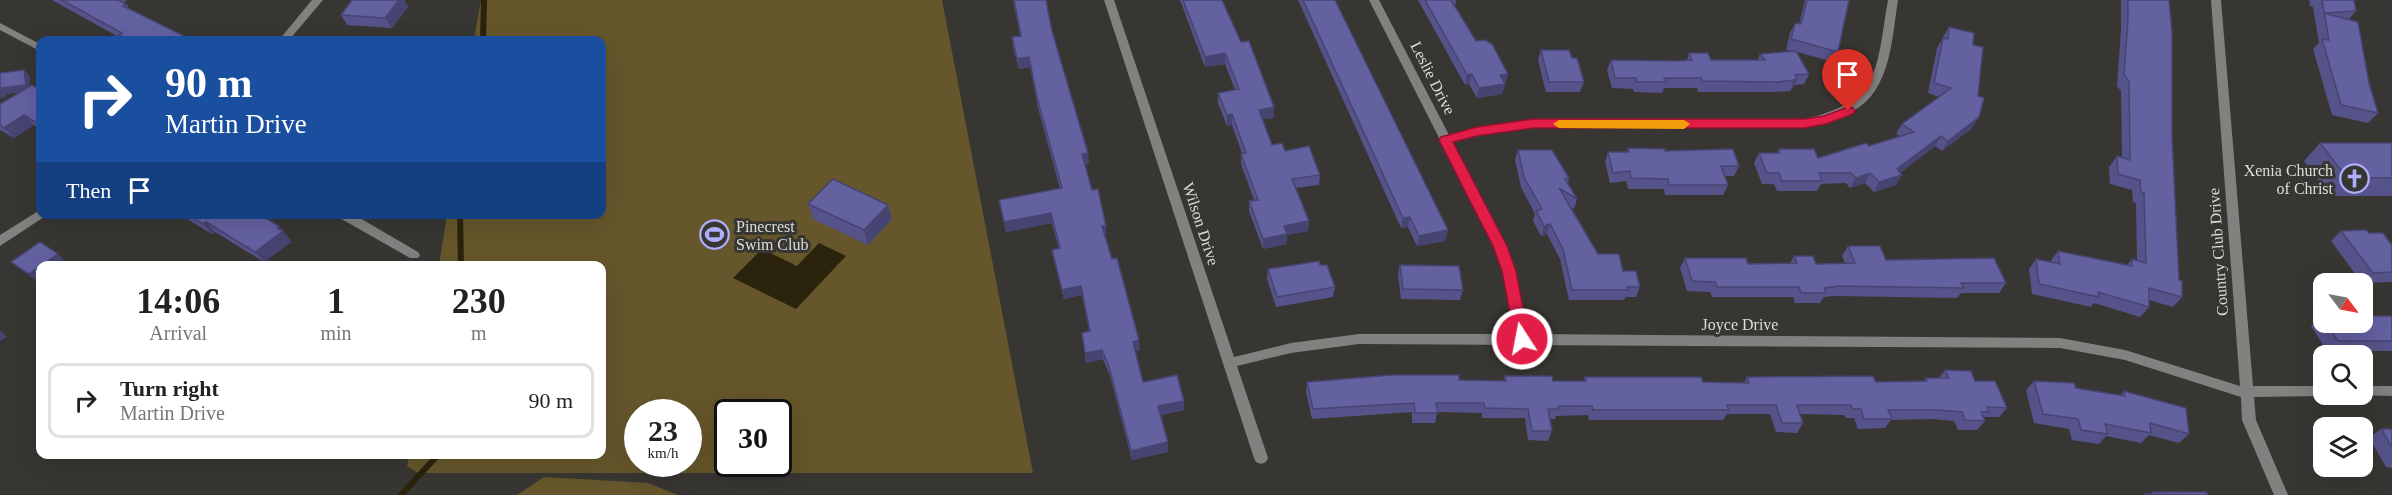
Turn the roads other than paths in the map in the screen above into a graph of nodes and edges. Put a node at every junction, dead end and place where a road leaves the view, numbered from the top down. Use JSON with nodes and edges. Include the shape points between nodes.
{"nodes":[{"id":1,"x":318,"y":0,"type":"edge"},
{"id":2,"x":1109,"y":0,"type":"edge"},
{"id":3,"x":1374,"y":0,"type":"edge"},
{"id":4,"x":1893,"y":0,"type":"edge"},
{"id":5,"x":2216,"y":0,"type":"edge"},
{"id":6,"x":0,"y":26,"type":"edge"},
{"id":7,"x":287,"y":36,"type":"edge"},
{"id":8,"x":36,"y":46,"type":"edge"},
{"id":9,"x":1446,"y":140,"type":"junction"},
{"id":10,"x":36,"y":217,"type":"edge"},
{"id":11,"x":351,"y":219,"type":"edge"},
{"id":12,"x":0,"y":241,"type":"edge"},
{"id":13,"x":414,"y":255,"type":"dead end"},
{"id":14,"x":1522,"y":339,"type":"junction"},
{"id":15,"x":1229,"y":363,"type":"junction"},
{"id":16,"x":2373,"y":391,"type":"edge"},
{"id":17,"x":2392,"y":391,"type":"edge"},
{"id":18,"x":2247,"y":392,"type":"junction"},
{"id":19,"x":2313,"y":392,"type":"edge"},
{"id":20,"x":1261,"y":458,"type":"dead end"},
{"id":21,"x":2281,"y":495,"type":"edge"}],
"edges":[{"from":1,"to":7,"type":"street"},
{"from":2,"to":15,"type":"street","name":"Wilson Drive"},
{"from":3,"to":9,"type":"street","name":"Leslie Drive"},
{"from":4,"to":9,"type":"street","via":[[1877,81],[1858,105],[1838,116],[1804,123],[1533,124],[1477,131]]},
{"from":5,"to":18,"type":"street","name":"Country Club Drive"},
{"from":6,"to":8,"type":"street"},
{"from":9,"to":14,"type":"street","name":"Leslie Drive","via":[[1500,246],[1509,271]]},
{"from":10,"to":12,"type":"street"},
{"from":11,"to":13,"type":"street"},
{"from":14,"to":15,"type":"street","name":"Joyce Drive","via":[[1359,339],[1291,348]]},
{"from":14,"to":18,"type":"street","name":"Joyce Drive","via":[[2060,343],[2125,355]]},
{"from":15,"to":20,"type":"street","name":"Wilson Drive"},
{"from":16,"to":17,"type":"street"},
{"from":18,"to":19,"type":"street","name":"Joyce Drive"},
{"from":18,"to":21,"type":"street","name":"Country Club Drive","via":[[2250,426]]}]}
